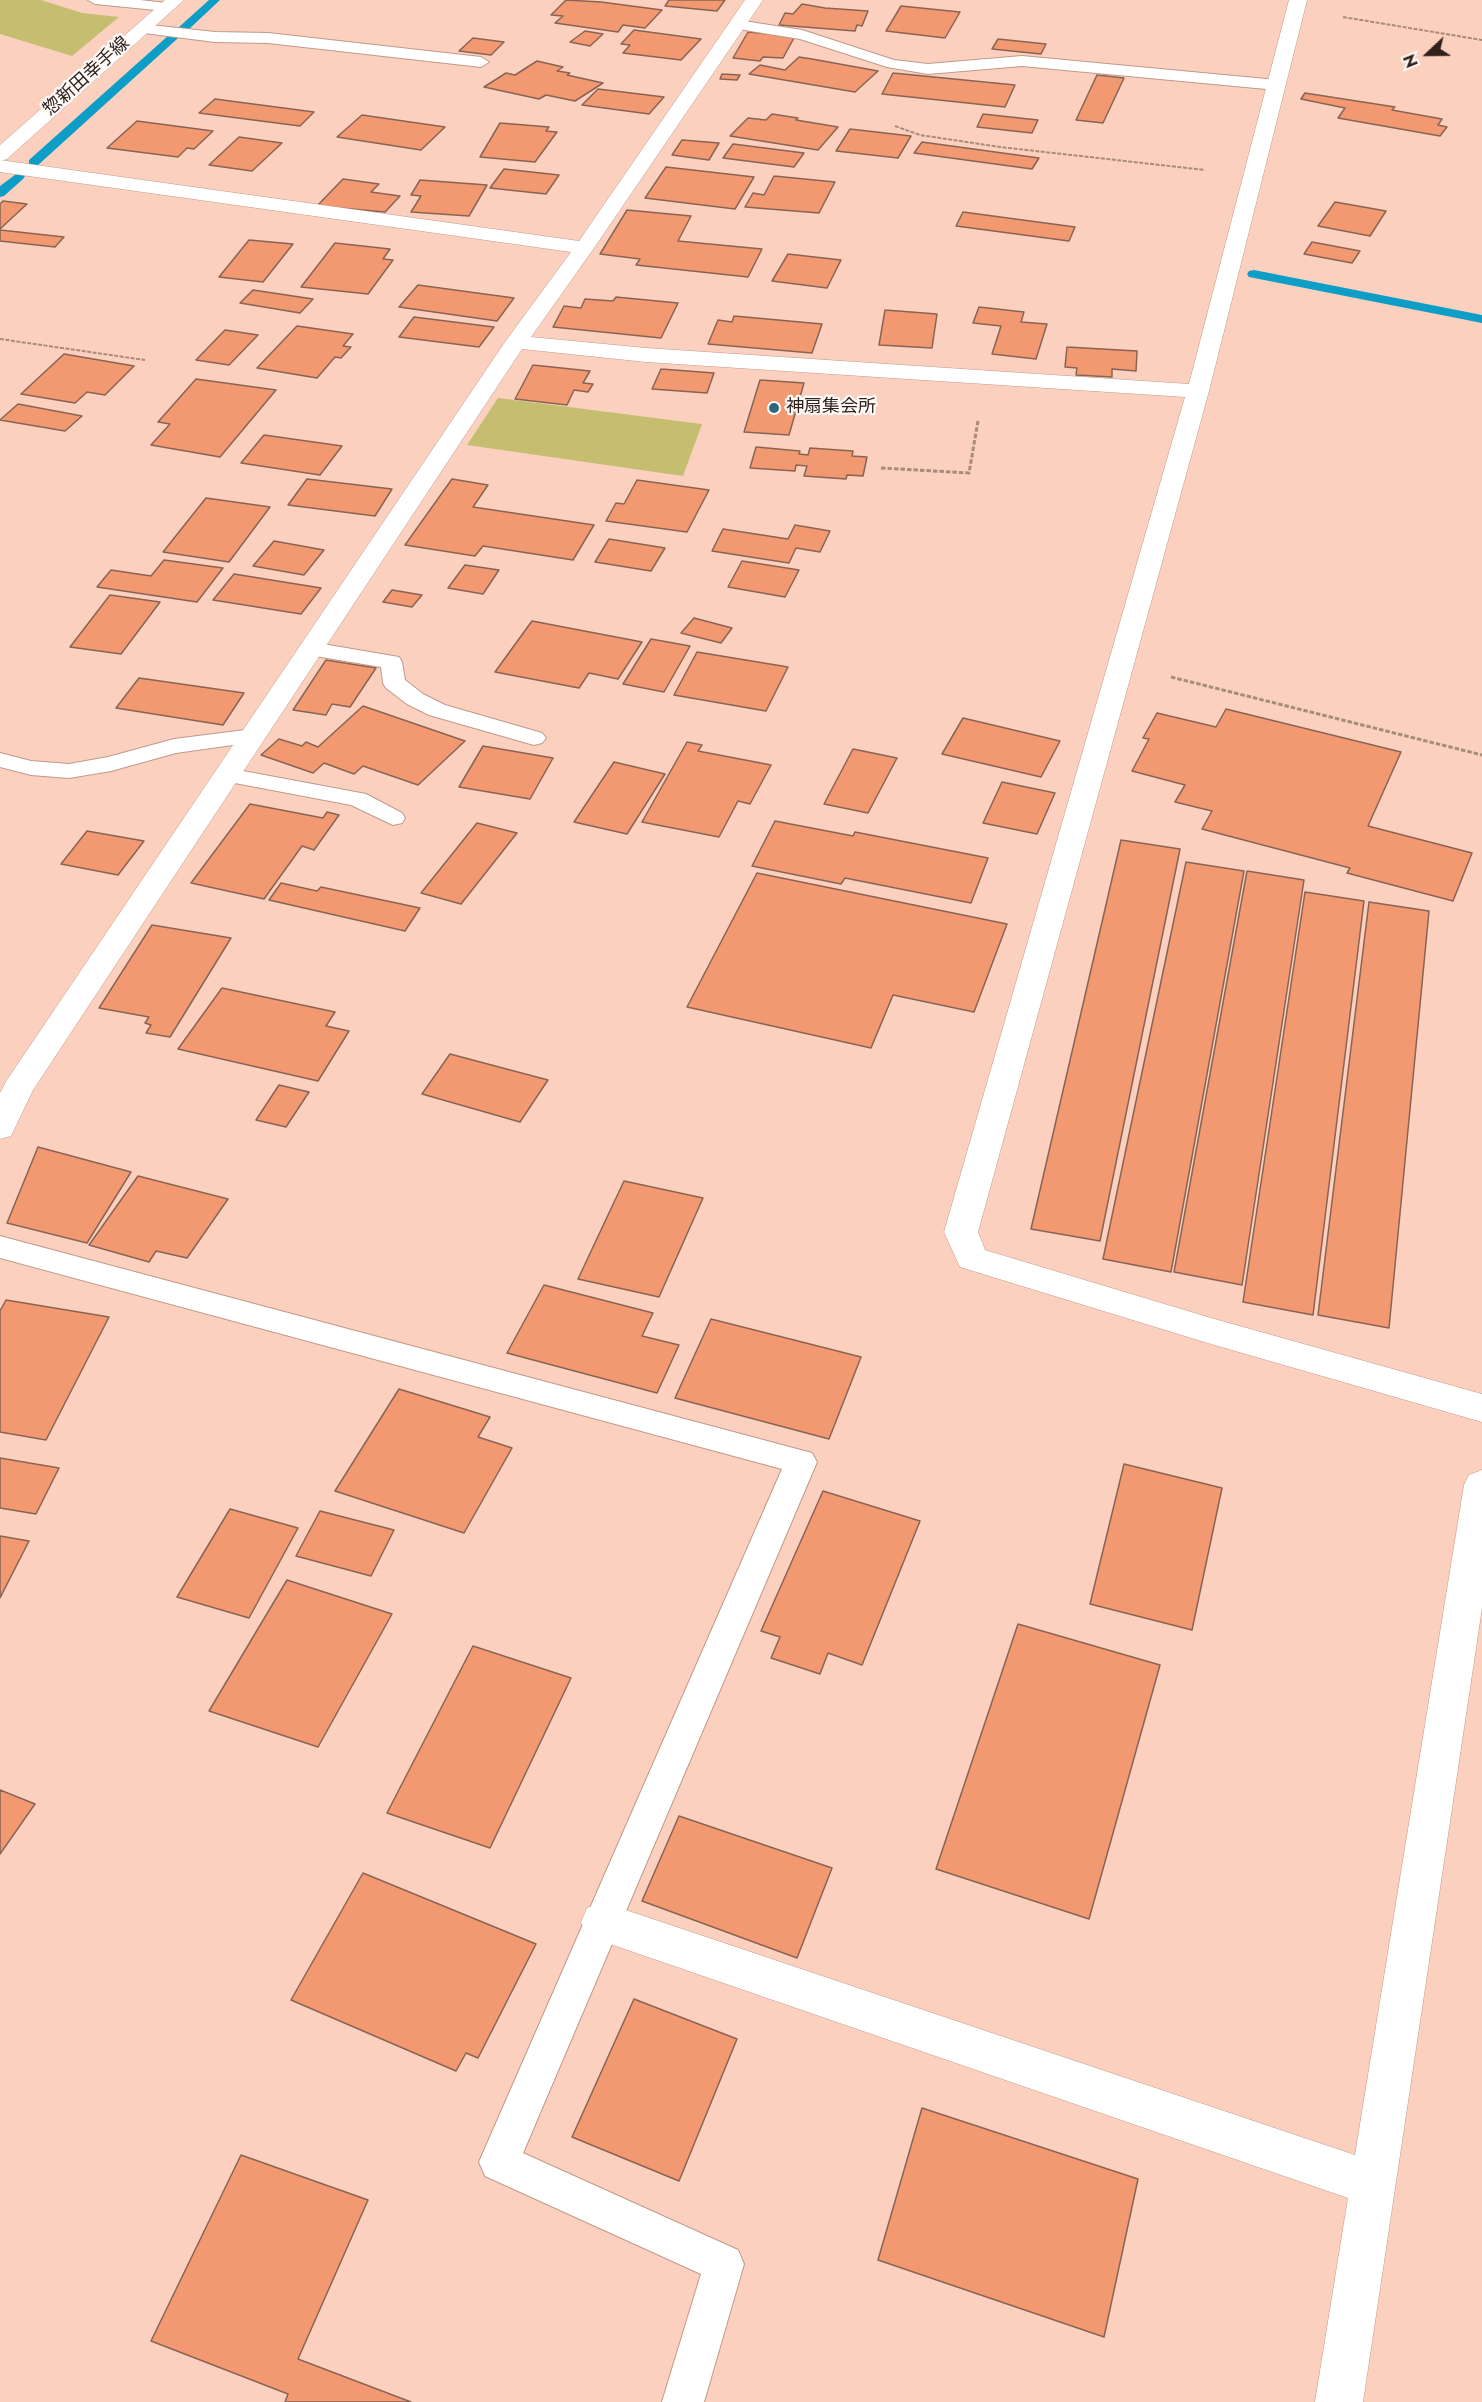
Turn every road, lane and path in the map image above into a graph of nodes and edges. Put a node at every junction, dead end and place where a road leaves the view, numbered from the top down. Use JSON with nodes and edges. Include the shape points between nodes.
{"nodes":[{"id":1,"x":95,"y":0,"type":"edge"},
{"id":2,"x":754,"y":0,"type":"edge"},
{"id":3,"x":171,"y":4,"type":"edge"},
{"id":4,"x":1297,"y":4,"type":"edge"},
{"id":5,"x":737,"y":25,"type":"junction"},
{"id":6,"x":141,"y":29,"type":"junction"},
{"id":7,"x":1482,"y":40,"type":"edge"},
{"id":8,"x":481,"y":62,"type":"dead end"},
{"id":9,"x":1276,"y":85,"type":"junction"},
{"id":10,"x":895,"y":126,"type":"dead end"},
{"id":11,"x":0,"y":155,"type":"edge"},
{"id":12,"x":0,"y":166,"type":"edge"},
{"id":13,"x":1253,"y":175,"type":"junction"},
{"id":14,"x":584,"y":248,"type":"junction"},
{"id":15,"x":0,"y":339,"type":"edge"},
{"id":16,"x":516,"y":342,"type":"junction"},
{"id":17,"x":145,"y":360,"type":"dead end"},
{"id":18,"x":986,"y":377,"type":"junction"},
{"id":19,"x":1198,"y":391,"type":"junction"},
{"id":20,"x":881,"y":468,"type":"dead end"},
{"id":21,"x":311,"y":649,"type":"junction"},
{"id":22,"x":1122,"y":665,"type":"junction"},
{"id":23,"x":253,"y":736,"type":"junction"},
{"id":24,"x":534,"y":738,"type":"dead end"},
{"id":25,"x":1482,"y":755,"type":"edge"},
{"id":26,"x":0,"y":760,"type":"edge"},
{"id":27,"x":227,"y":775,"type":"junction"},
{"id":28,"x":393,"y":818,"type":"dead end"},
{"id":29,"x":0,"y":1128,"type":"edge"},
{"id":30,"x":0,"y":1247,"type":"edge"},
{"id":31,"x":1482,"y":1408,"type":"edge"},
{"id":32,"x":1482,"y":1485,"type":"edge"},
{"id":33,"x":602,"y":1922,"type":"junction"},
{"id":34,"x":1373,"y":2184,"type":"junction"},
{"id":35,"x":683,"y":2402,"type":"edge"},
{"id":36,"x":1340,"y":2402,"type":"edge"}],
"edges":[{"from":1,"to":3,"type":"lane"},
{"from":2,"to":5,"type":"street"},
{"from":3,"to":6,"type":"street","name":"惣新田幸手線"},
{"from":4,"to":7,"type":"path"},
{"from":4,"to":9,"type":"street"},
{"from":5,"to":9,"type":"lane","via":[[802,35],[892,64],[928,69],[1022,61]]},
{"from":5,"to":14,"type":"street"},
{"from":6,"to":8,"type":"lane","via":[[268,38]]},
{"from":6,"to":11,"type":"street","name":"惣新田幸手線"},
{"from":9,"to":13,"type":"street"},
{"from":10,"to":13,"type":"path","via":[[921,135],[1000,147]]},
{"from":12,"to":14,"type":"street"},
{"from":13,"to":19,"type":"street"},
{"from":14,"to":16,"type":"street"},
{"from":15,"to":17,"type":"path"},
{"from":16,"to":18,"type":"street","via":[[658,356]]},
{"from":16,"to":21,"type":"street"},
{"from":18,"to":19,"type":"street"},
{"from":18,"to":20,"type":"path","via":[[969,473]]},
{"from":19,"to":22,"type":"street"},
{"from":21,"to":23,"type":"street"},
{"from":21,"to":24,"type":"lane","via":[[391,662],[394,684],[415,699],[437,710]]},
{"from":22,"to":25,"type":"path"},
{"from":22,"to":31,"type":"street","via":[[961,1232],[972,1258]]},
{"from":23,"to":26,"type":"lane","via":[[174,746],[69,771],[31,768]]},
{"from":23,"to":27,"type":"street"},
{"from":27,"to":28,"type":"lane","via":[[358,799]]},
{"from":27,"to":29,"type":"street","via":[[18,1088]]},
{"from":30,"to":33,"type":"lane","via":[[801,1462]]},
{"from":32,"to":34,"type":"street"},
{"from":33,"to":34,"type":"street"},
{"from":33,"to":35,"type":"lane","via":[[499,2162],[724,2264]]},
{"from":34,"to":36,"type":"street"}]}
